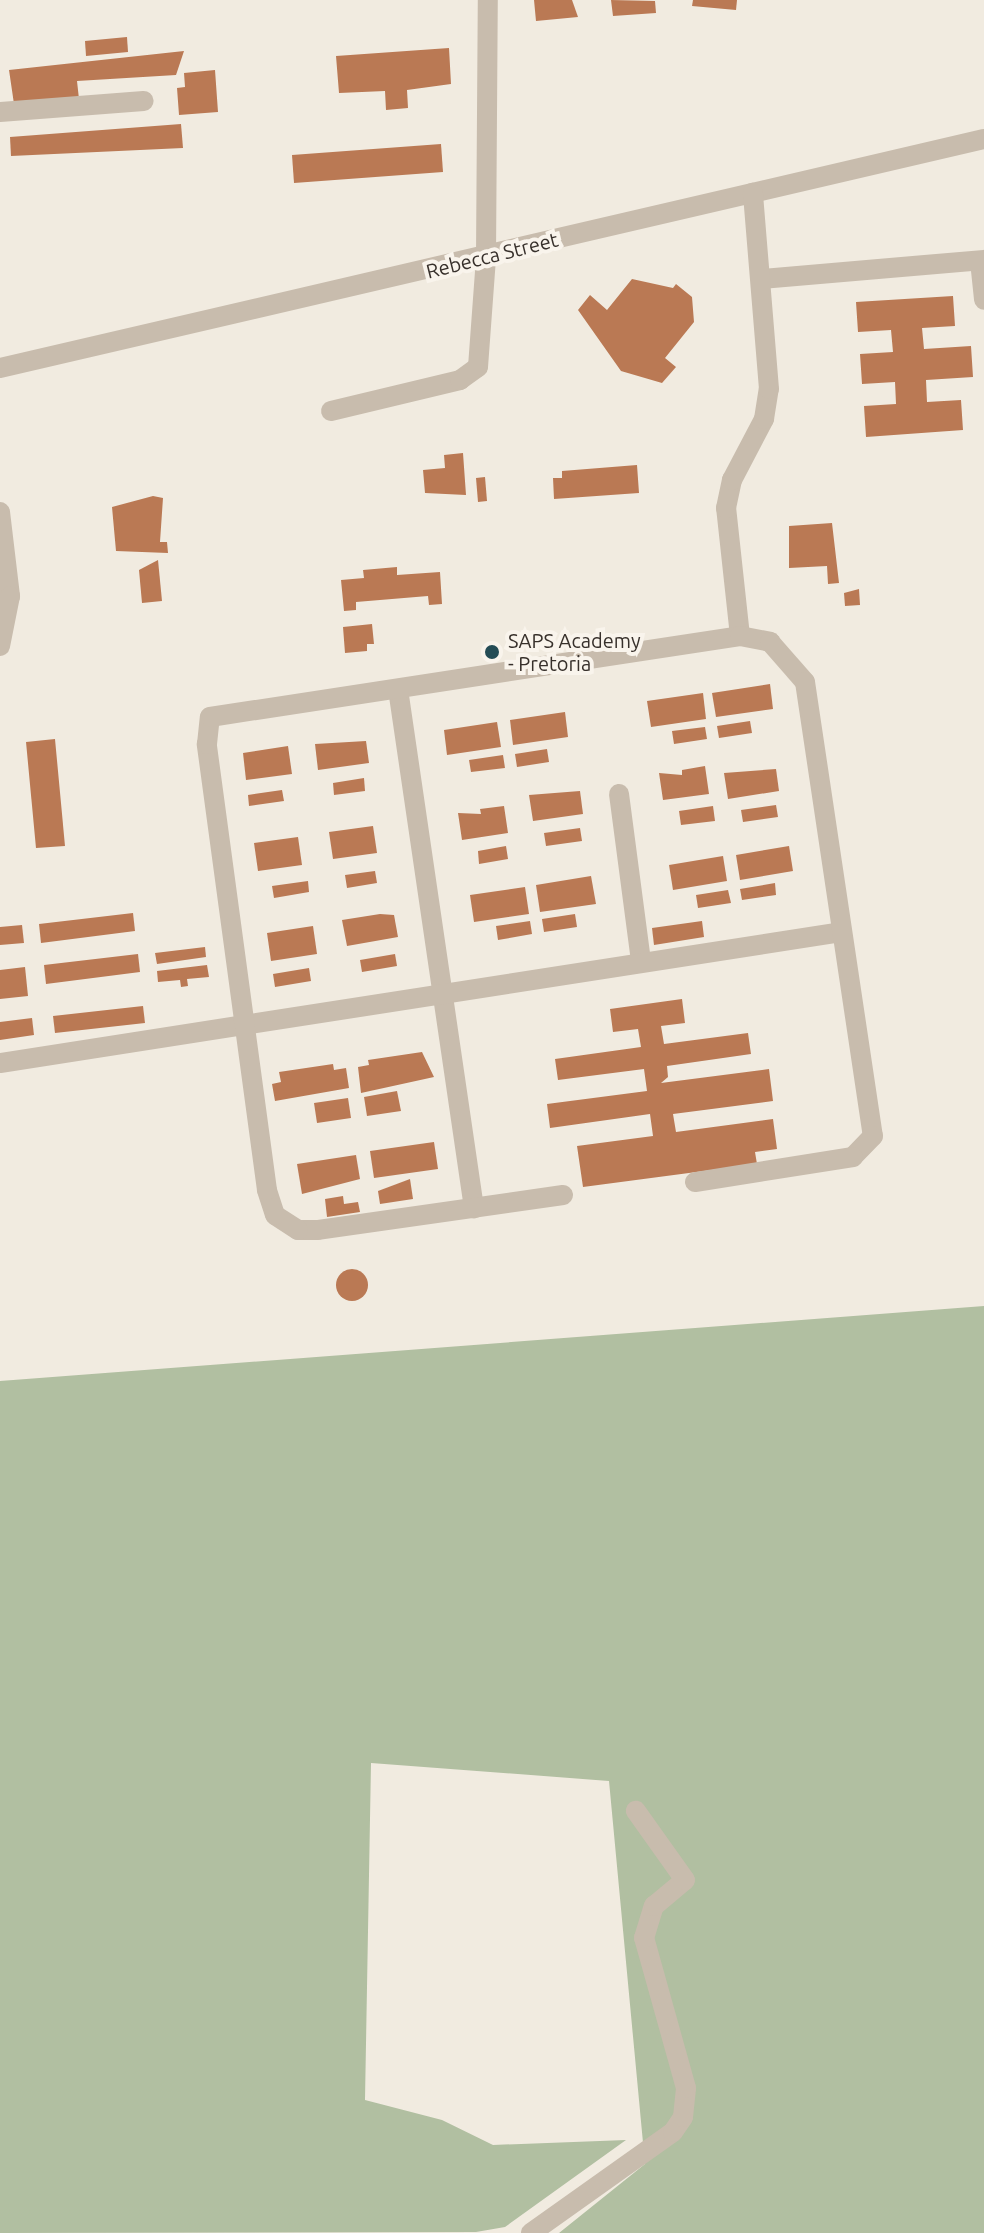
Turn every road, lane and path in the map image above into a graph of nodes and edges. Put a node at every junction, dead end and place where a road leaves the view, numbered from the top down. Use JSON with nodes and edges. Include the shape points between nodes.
{"nodes":[{"id":1,"x":488,"y":0,"type":"edge"},
{"id":2,"x":144,"y":101,"type":"dead end"},
{"id":3,"x":0,"y":112,"type":"edge"},
{"id":4,"x":984,"y":139,"type":"edge"},
{"id":5,"x":753,"y":193,"type":"junction"},
{"id":6,"x":486,"y":257,"type":"junction"},
{"id":7,"x":982,"y":260,"type":"edge"},
{"id":8,"x":761,"y":279,"type":"junction"},
{"id":9,"x":984,"y":300,"type":"edge"},
{"id":10,"x":0,"y":368,"type":"edge"},
{"id":11,"x":331,"y":411,"type":"dead end"},
{"id":12,"x":0,"y":512,"type":"edge"},
{"id":13,"x":740,"y":636,"type":"junction"},
{"id":14,"x":0,"y":646,"type":"edge"},
{"id":15,"x":398,"y":689,"type":"junction"},
{"id":16,"x":619,"y":794,"type":"dead end"},
{"id":17,"x":841,"y":932,"type":"junction"},
{"id":18,"x":641,"y":962,"type":"junction"},
{"id":19,"x":441,"y":993,"type":"junction"},
{"id":20,"x":246,"y":1024,"type":"junction"},
{"id":21,"x":0,"y":1063,"type":"edge"},
{"id":22,"x":695,"y":1182,"type":"dead end"},
{"id":23,"x":563,"y":1195,"type":"dead end"},
{"id":24,"x":474,"y":1208,"type":"junction"},
{"id":25,"x":636,"y":1811,"type":"dead end"},
{"id":26,"x":531,"y":2233,"type":"edge"}],
"edges":[{"from":1,"to":6,"type":"street"},
{"from":2,"to":3,"type":"street"},
{"from":4,"to":5,"type":"street","name":"Rebecca Street"},
{"from":5,"to":6,"type":"street","name":"Rebecca Street"},
{"from":5,"to":8,"type":"street"},
{"from":6,"to":10,"type":"street","name":"Rebecca Street"},
{"from":6,"to":11,"type":"street","via":[[480,355],[470,377]]},
{"from":7,"to":8,"type":"street"},
{"from":7,"to":9,"type":"street"},
{"from":8,"to":13,"type":"street","via":[[768,400],[726,508]]},
{"from":12,"to":14,"type":"street","via":[[10,596]]},
{"from":13,"to":15,"type":"street"},
{"from":13,"to":17,"type":"street","via":[[770,642],[804,677]]},
{"from":15,"to":19,"type":"street"},
{"from":15,"to":20,"type":"street","via":[[227,712],[207,721]]},
{"from":16,"to":18,"type":"street"},
{"from":17,"to":18,"type":"street"},
{"from":17,"to":22,"type":"street","via":[[870,1145],[853,1157]]},
{"from":18,"to":19,"type":"street"},
{"from":19,"to":20,"type":"street"},
{"from":19,"to":24,"type":"street"},
{"from":20,"to":21,"type":"street"},
{"from":20,"to":24,"type":"street","via":[[267,1190],[281,1222],[318,1230]]},
{"from":23,"to":24,"type":"street"},
{"from":25,"to":26,"type":"street","via":[[685,1880],[650,1912],[644,1938],[686,2088],[683,2117],[673,2132]]}]}
